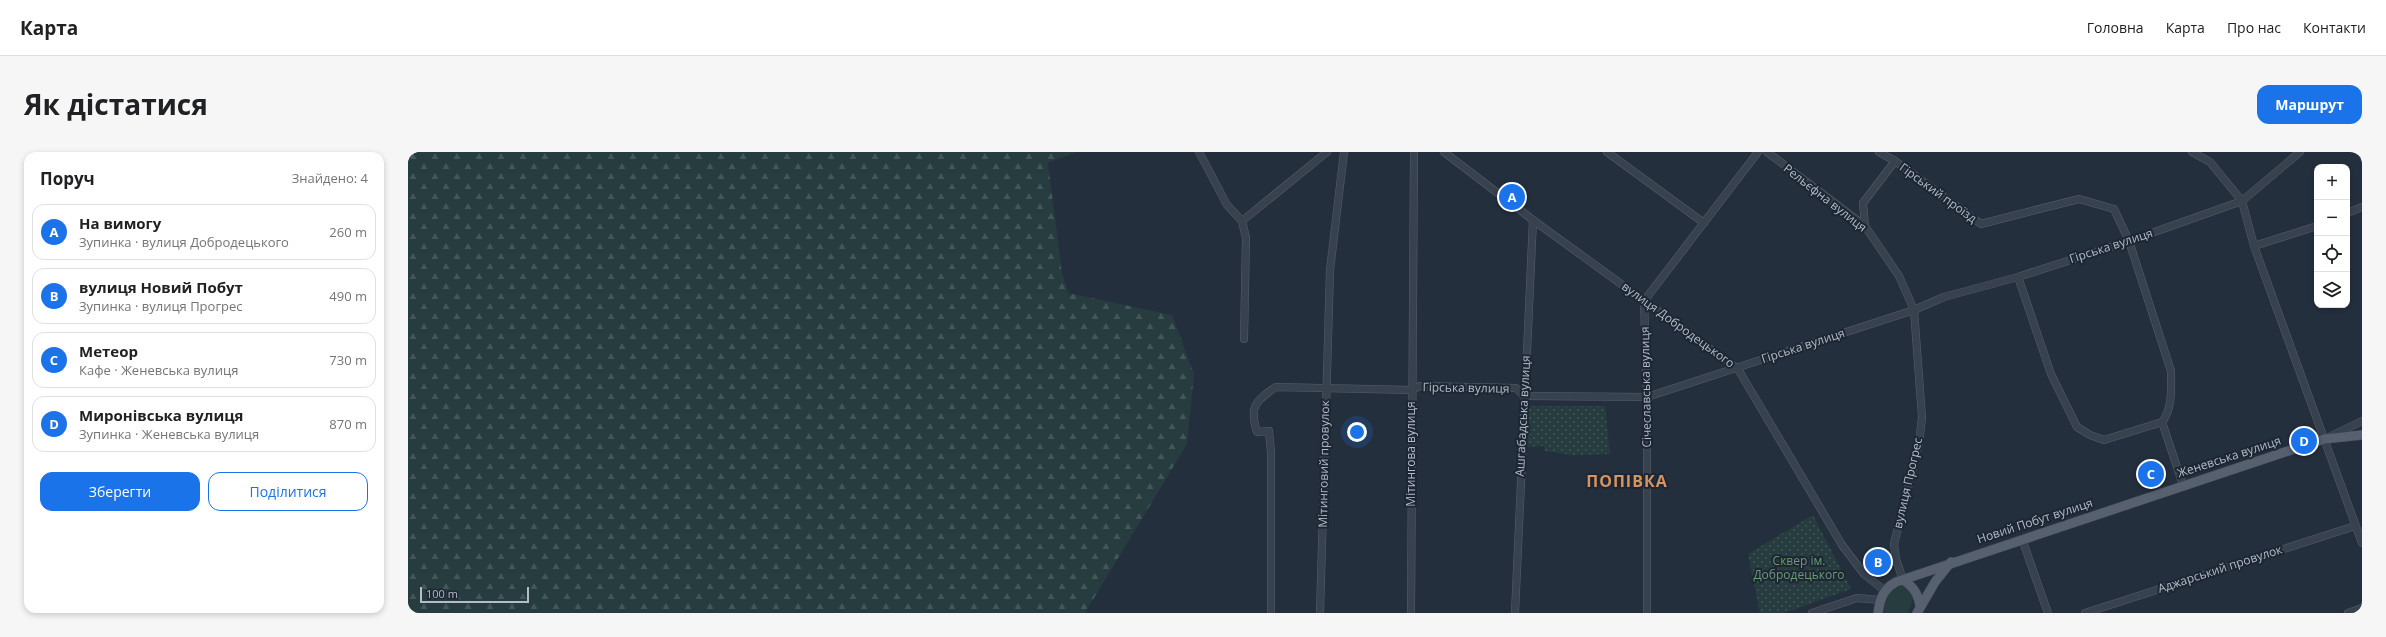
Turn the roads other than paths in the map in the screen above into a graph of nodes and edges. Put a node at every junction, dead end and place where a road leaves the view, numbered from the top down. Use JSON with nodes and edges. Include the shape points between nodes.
{"nodes":[{"id":1,"x":1199,"y":152,"type":"edge"},
{"id":2,"x":1327,"y":152,"type":"edge"},
{"id":3,"x":1344,"y":152,"type":"edge"},
{"id":4,"x":1414,"y":152,"type":"edge"},
{"id":5,"x":1444,"y":152,"type":"edge"},
{"id":6,"x":1608,"y":152,"type":"edge"},
{"id":7,"x":1758,"y":152,"type":"edge"},
{"id":8,"x":1767,"y":152,"type":"edge"},
{"id":9,"x":1879,"y":152,"type":"edge"},
{"id":10,"x":2192,"y":152,"type":"edge"},
{"id":11,"x":2296,"y":154,"type":"edge"},
{"id":12,"x":1895,"y":161,"type":"junction"},
{"id":13,"x":2242,"y":201,"type":"junction"},
{"id":14,"x":2362,"y":207,"type":"edge"},
{"id":15,"x":2350,"y":212,"type":"edge"},
{"id":16,"x":1532,"y":220,"type":"junction"},
{"id":17,"x":1242,"y":221,"type":"junction"},
{"id":18,"x":1704,"y":223,"type":"junction"},
{"id":19,"x":1865,"y":226,"type":"junction"},
{"id":20,"x":2314,"y":227,"type":"edge"},
{"id":21,"x":2129,"y":241,"type":"junction"},
{"id":22,"x":2254,"y":246,"type":"junction"},
{"id":23,"x":2018,"y":277,"type":"junction"},
{"id":24,"x":1644,"y":301,"type":"junction"},
{"id":25,"x":1914,"y":310,"type":"junction"},
{"id":26,"x":1244,"y":340,"type":"dead end"},
{"id":27,"x":1738,"y":369,"type":"junction"},
{"id":28,"x":1326,"y":389,"type":"junction"},
{"id":29,"x":1411,"y":390,"type":"junction"},
{"id":30,"x":1524,"y":396,"type":"junction"},
{"id":31,"x":1647,"y":398,"type":"junction"},
{"id":32,"x":2362,"y":421,"type":"edge"},
{"id":33,"x":2162,"y":422,"type":"junction"},
{"id":34,"x":2362,"y":435,"type":"edge"},
{"id":35,"x":2324,"y":439,"type":"junction"},
{"id":36,"x":2182,"y":485,"type":"junction"},
{"id":37,"x":2125,"y":504,"type":"joint"},
{"id":38,"x":2356,"y":526,"type":"junction"},
{"id":39,"x":2022,"y":539,"type":"junction"},
{"id":40,"x":2362,"y":543,"type":"edge"},
{"id":41,"x":1896,"y":559,"type":"junction"},
{"id":42,"x":1952,"y":561,"type":"junction"},
{"id":43,"x":1864,"y":574,"type":"junction"},
{"id":44,"x":1903,"y":580,"type":"junction"},
{"id":45,"x":1885,"y":591,"type":"junction"},
{"id":46,"x":1880,"y":600,"type":"junction"},
{"id":47,"x":2362,"y":608,"type":"edge"},
{"id":48,"x":1918,"y":610,"type":"edge"},
{"id":49,"x":1272,"y":613,"type":"edge"},
{"id":50,"x":1320,"y":613,"type":"edge"},
{"id":51,"x":1411,"y":613,"type":"edge"},
{"id":52,"x":1515,"y":613,"type":"edge"},
{"id":53,"x":1647,"y":613,"type":"edge"},
{"id":54,"x":1812,"y":613,"type":"edge"},
{"id":55,"x":1878,"y":613,"type":"edge"},
{"id":56,"x":2048,"y":613,"type":"edge"},
{"id":57,"x":2085,"y":613,"type":"edge"},
{"id":58,"x":2348,"y":613,"type":"edge"}],
"edges":[{"from":1,"to":17,"type":"street","via":[[1227,205]]},
{"from":2,"to":17,"type":"street"},
{"from":3,"to":28,"type":"street","name":"Мітинговий провулок","via":[[1330,270]]},
{"from":4,"to":29,"type":"street","name":"Мітингова вулиця"},
{"from":5,"to":16,"type":"street","name":"вулиця Добродецького"},
{"from":6,"to":18,"type":"street"},
{"from":7,"to":18,"type":"street"},
{"from":8,"to":19,"type":"street","name":"Рельєфна вулиця"},
{"from":9,"to":12,"type":"street"},
{"from":10,"to":13,"type":"street","via":[[2210,162]]},
{"from":11,"to":13,"type":"street","name":"Гірська вулиця"},
{"from":12,"to":19,"type":"street","name":"Гірський проїзд","via":[[1863,203]]},
{"from":12,"to":21,"type":"street","name":"Гірський проїзд","via":[[1981,224],[2079,199],[2114,209]]},
{"from":13,"to":21,"type":"street","name":"Гірська вулиця"},
{"from":13,"to":22,"type":"street"},
{"from":14,"to":15,"type":"street"},
{"from":16,"to":24,"type":"street","name":"вулиця Добродецького"},
{"from":16,"to":30,"type":"street","name":"Ашгабадська вулиця"},
{"from":17,"to":26,"type":"street","via":[[1246,238]]},
{"from":18,"to":24,"type":"street"},
{"from":19,"to":25,"type":"street","name":"Рельєфна вулиця","via":[[1899,276]]},
{"from":20,"to":22,"type":"street"},
{"from":21,"to":23,"type":"street","name":"Гірська вулиця"},
{"from":21,"to":33,"type":"street","via":[[2171,371],[2172,393]]},
{"from":22,"to":35,"type":"street"},
{"from":23,"to":25,"type":"street","name":"Гірська вулиця","via":[[1944,297]]},
{"from":23,"to":33,"type":"street","via":[[2051,374],[2077,427],[2104,440]]},
{"from":24,"to":27,"type":"street","name":"вулиця Добродецького"},
{"from":24,"to":31,"type":"street","name":"Січеславська вулиця"},
{"from":25,"to":27,"type":"street","name":"Гірська вулиця","via":[[1778,353]]},
{"from":25,"to":41,"type":"street","name":"вулиця Прогрес","via":[[1922,417],[1919,444],[1894,544]]},
{"from":27,"to":31,"type":"street","name":"Гірська вулиця"},
{"from":27,"to":43,"type":"street","name":"вулиця Добродецького","via":[[1815,502]]},
{"from":28,"to":29,"type":"street","name":"Гірська вулиця"},
{"from":28,"to":49,"type":"street","name":"Гірська вулиця","via":[[1276,387],[1265,394],[1252,416],[1257,432],[1269,431]]},
{"from":28,"to":50,"type":"street","name":"Мітинговий провулок"},
{"from":29,"to":30,"type":"street","name":"Гірська вулиця","via":[[1420,386],[1516,388]]},
{"from":29,"to":51,"type":"street","name":"Мітингова вулиця"},
{"from":30,"to":31,"type":"street","name":"Гірська вулиця"},
{"from":30,"to":52,"type":"street","name":"Ашгабадська вулиця"},
{"from":31,"to":53,"type":"street","name":"Січеславська вулиця"},
{"from":32,"to":35,"type":"street","name":"Женевська вулиця"},
{"from":33,"to":36,"type":"street"},
{"from":34,"to":35,"type":"main road"},
{"from":35,"to":36,"type":"main road","name":"Женевська вулиця"},
{"from":35,"to":38,"type":"street"},
{"from":36,"to":37,"type":"main road","name":"Женевська вулиця"},
{"from":37,"to":39,"type":"main road","name":"Новий Побут вулиця"},
{"from":38,"to":40,"type":"street"},
{"from":38,"to":57,"type":"street","name":"Аджарський провулок"},
{"from":39,"to":42,"type":"main road","name":"Новий Побут вулиця"},
{"from":39,"to":56,"type":"street"},
{"from":41,"to":43,"type":"street"},
{"from":41,"to":44,"type":"street","name":"вулиця Прогрес"},
{"from":42,"to":44,"type":"main road","name":"Новий Побут вулиця"},
{"from":42,"to":48,"type":"main road"},
{"from":43,"to":45,"type":"street","name":"вулиця Добродецького"},
{"from":44,"to":45,"type":"main road","name":"Новий Побут вулиця"},
{"from":44,"to":48,"type":"main road","via":[[1912,586],[1918,596]]},
{"from":45,"to":46,"type":"main road","name":"Новий Побут вулиця"},
{"from":46,"to":54,"type":"street","via":[[1857,598]]},
{"from":46,"to":55,"type":"main road"},
{"from":47,"to":58,"type":"street"}]}
